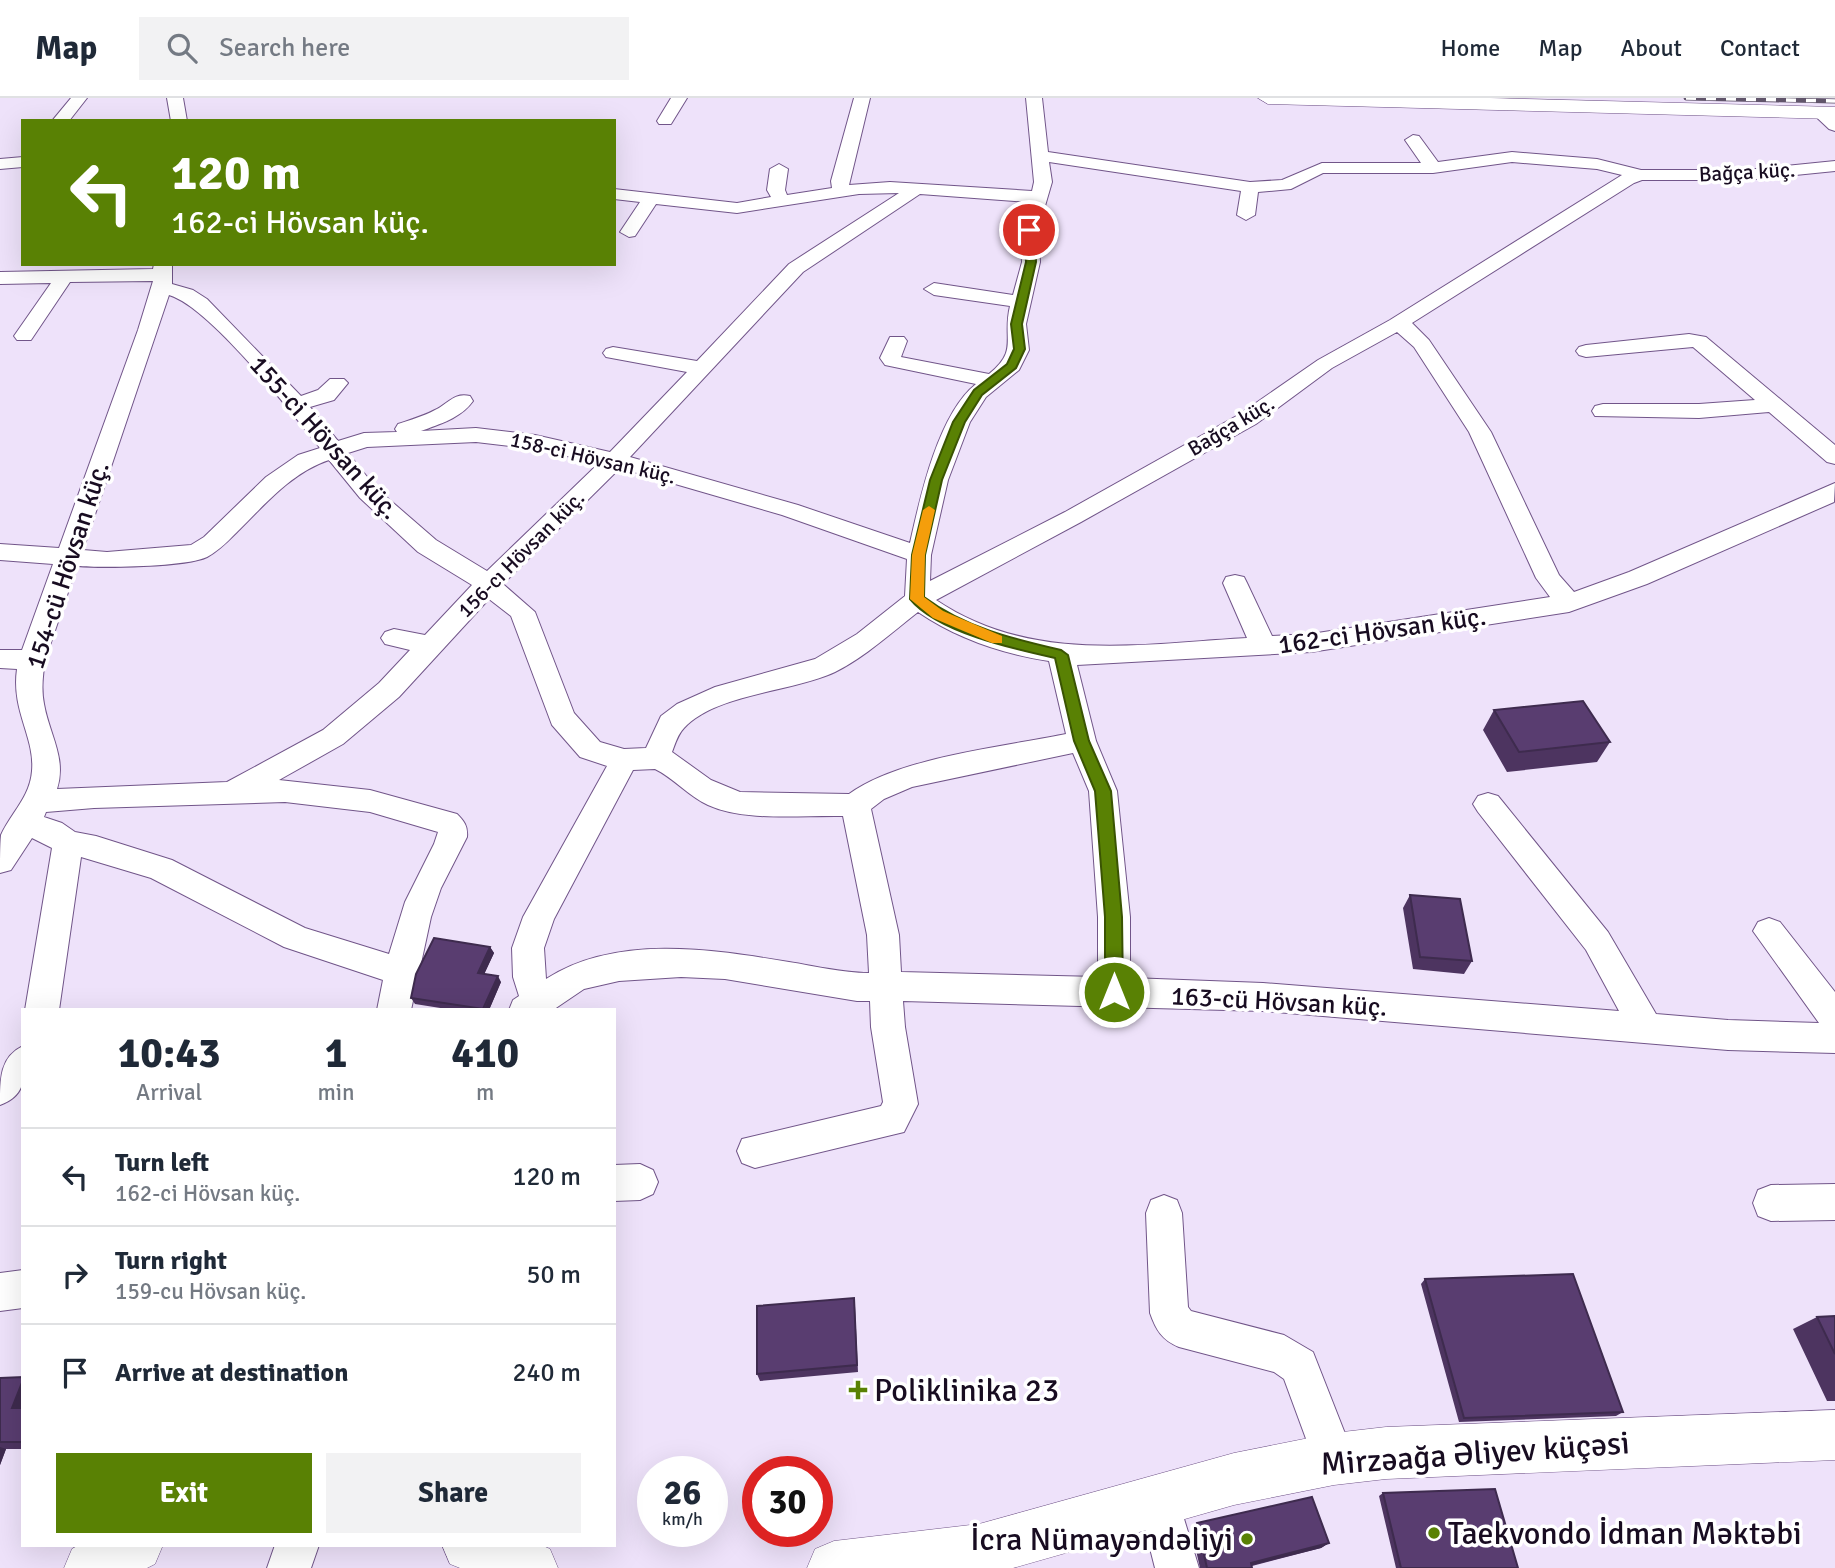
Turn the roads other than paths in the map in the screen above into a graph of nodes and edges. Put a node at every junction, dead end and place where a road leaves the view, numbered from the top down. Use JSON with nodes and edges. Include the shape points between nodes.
{"nodes":[{"id":1,"x":79,"y":98,"type":"edge"},
{"id":2,"x":175,"y":98,"type":"edge"},
{"id":3,"x":679,"y":98,"type":"edge"},
{"id":4,"x":862,"y":98,"type":"edge"},
{"id":5,"x":1034,"y":98,"type":"edge"},
{"id":6,"x":1268,"y":98,"type":"edge"},
{"id":7,"x":1830,"y":117,"type":"edge"},
{"id":8,"x":62,"y":119,"type":"edge"},
{"id":9,"x":178,"y":119,"type":"edge"},
{"id":10,"x":665,"y":121,"type":"dead end"},
{"id":11,"x":1413,"y":139,"type":"dead end"},
{"id":12,"x":1334,"y":147,"type":"dead end"},
{"id":13,"x":1042,"y":156,"type":"junction"},
{"id":14,"x":21,"y":162,"type":"edge"},
{"id":15,"x":0,"y":164,"type":"edge"},
{"id":16,"x":1835,"y":166,"type":"edge"},
{"id":17,"x":1338,"y":168,"type":"junction"},
{"id":18,"x":1433,"y":168,"type":"junction"},
{"id":19,"x":779,"y":169,"type":"dead end"},
{"id":20,"x":1641,"y":175,"type":"junction"},
{"id":21,"x":1250,"y":187,"type":"junction"},
{"id":22,"x":918,"y":188,"type":"junction"},
{"id":23,"x":842,"y":192,"type":"junction"},
{"id":24,"x":616,"y":194,"type":"edge"},
{"id":25,"x":652,"y":197,"type":"junction"},
{"id":26,"x":1038,"y":197,"type":"junction"},
{"id":27,"x":782,"y":201,"type":"junction"},
{"id":28,"x":1246,"y":215,"type":"dead end"},
{"id":29,"x":629,"y":232,"type":"dead end"},
{"id":30,"x":162,"y":275,"type":"edge"},
{"id":31,"x":65,"y":276,"type":"junction"},
{"id":32,"x":0,"y":278,"type":"edge"},
{"id":33,"x":934,"y":289,"type":"dead end"},
{"id":34,"x":1020,"y":302,"type":"junction"},
{"id":35,"x":1398,"y":324,"type":"junction"},
{"id":36,"x":24,"y":336,"type":"dead end"},
{"id":37,"x":897,"y":341,"type":"dead end"},
{"id":38,"x":1586,"y":351,"type":"dead end"},
{"id":39,"x":613,"y":353,"type":"dead end"},
{"id":40,"x":701,"y":368,"type":"junction"},
{"id":41,"x":993,"y":381,"type":"junction"},
{"id":42,"x":337,"y":383,"type":"dead end"},
{"id":43,"x":462,"y":401,"type":"dead end"},
{"id":44,"x":296,"y":404,"type":"junction"},
{"id":45,"x":1775,"y":405,"type":"junction"},
{"id":46,"x":1603,"y":411,"type":"dead end"},
{"id":47,"x":386,"y":437,"type":"junction"},
{"id":48,"x":333,"y":449,"type":"junction"},
{"id":49,"x":1835,"y":457,"type":"edge"},
{"id":50,"x":615,"y":460,"type":"junction"},
{"id":51,"x":1835,"y":490,"type":"edge"},
{"id":52,"x":0,"y":552,"type":"edge"},
{"id":53,"x":919,"y":555,"type":"junction"},
{"id":54,"x":66,"y":558,"type":"junction"},
{"id":55,"x":1235,"y":583,"type":"dead end"},
{"id":56,"x":487,"y":584,"type":"junction"},
{"id":57,"x":917,"y":599,"type":"junction"},
{"id":58,"x":1569,"y":603,"type":"junction"},
{"id":59,"x":394,"y":638,"type":"dead end"},
{"id":60,"x":432,"y":646,"type":"junction"},
{"id":61,"x":1264,"y":646,"type":"junction"},
{"id":62,"x":1061,"y":655,"type":"junction"},
{"id":63,"x":0,"y":659,"type":"edge"},
{"id":64,"x":32,"y":660,"type":"junction"},
{"id":65,"x":1082,"y":741,"type":"junction"},
{"id":66,"x":654,"y":758,"type":"junction"},
{"id":67,"x":624,"y":760,"type":"junction"},
{"id":68,"x":235,"y":791,"type":"junction"},
{"id":69,"x":1488,"y":804,"type":"dead end"},
{"id":70,"x":855,"y":806,"type":"junction"},
{"id":71,"x":30,"y":813,"type":"junction"},
{"id":72,"x":68,"y":843,"type":"junction"},
{"id":73,"x":0,"y":861,"type":"edge"},
{"id":74,"x":1769,"y":931,"type":"dead end"},
{"id":75,"x":400,"y":972,"type":"junction"},
{"id":76,"x":887,"y":988,"type":"junction"},
{"id":77,"x":1114,"y":992,"type":"junction"},
{"id":78,"x":531,"y":1005,"type":"edge"},
{"id":79,"x":42,"y":1008,"type":"edge"},
{"id":80,"x":394,"y":1008,"type":"edge"},
{"id":81,"x":1835,"y":1018,"type":"edge"},
{"id":82,"x":1646,"y":1028,"type":"junction"},
{"id":83,"x":1835,"y":1038,"type":"edge"},
{"id":84,"x":21,"y":1063,"type":"edge"},
{"id":85,"x":0,"y":1089,"type":"edge"},
{"id":86,"x":755,"y":1152,"type":"dead end"},
{"id":87,"x":1835,"y":1202,"type":"edge"},
{"id":88,"x":1771,"y":1203,"type":"dead end"},
{"id":89,"x":1164,"y":1213,"type":"dead end"},
{"id":90,"x":21,"y":1289,"type":"edge"},
{"id":91,"x":0,"y":1292,"type":"edge"},
{"id":92,"x":1835,"y":1435,"type":"edge"},
{"id":93,"x":1334,"y":1459,"type":"junction"},
{"id":94,"x":1159,"y":1501,"type":"junction"},
{"id":95,"x":132,"y":1547,"type":"edge"},
{"id":96,"x":297,"y":1547,"type":"edge"},
{"id":97,"x":474,"y":1547,"type":"edge"},
{"id":98,"x":91,"y":1568,"type":"edge"},
{"id":99,"x":289,"y":1568,"type":"edge"},
{"id":100,"x":530,"y":1568,"type":"edge"},
{"id":101,"x":834,"y":1568,"type":"edge"},
{"id":102,"x":1177,"y":1568,"type":"edge"}],
"edges":[{"from":1,"to":8,"type":"street"},
{"from":2,"to":9,"type":"street"},
{"from":3,"to":10,"type":"street"},
{"from":4,"to":23,"type":"street","via":[[840,181]]},
{"from":5,"to":13,"type":"street"},
{"from":6,"to":7,"type":"street"},
{"from":11,"to":18,"type":"street"},
{"from":12,"to":17,"type":"street"},
{"from":13,"to":21,"type":"street"},
{"from":13,"to":26,"type":"street","via":[[1043,182]]},
{"from":14,"to":15,"type":"street"},
{"from":16,"to":20,"type":"street","name":"Bağça küç.","via":[[1746,175]]},
{"from":17,"to":18,"type":"street"},
{"from":17,"to":21,"type":"street","via":[[1312,170],[1281,186]]},
{"from":18,"to":20,"type":"street","via":[[1534,156]]},
{"from":19,"to":27,"type":"street","via":[[776,190]]},
{"from":20,"to":35,"type":"street","name":"Bağça küç.","via":[[1593,199]]},
{"from":21,"to":28,"type":"street"},
{"from":22,"to":23,"type":"street"},
{"from":22,"to":26,"type":"street"},
{"from":22,"to":40,"type":"street","name":"156-cı Hövsan küç.","via":[[796,268]]},
{"from":23,"to":27,"type":"street"},
{"from":24,"to":25,"type":"street"},
{"from":25,"to":27,"type":"street","via":[[729,207]]},
{"from":25,"to":29,"type":"street"},
{"from":26,"to":34,"type":"street","via":[[1029,230],[1029,278]]},
{"from":30,"to":31,"type":"street"},
{"from":30,"to":44,"type":"street","name":"155-ci Hövsan küç.","via":[[200,303]]},
{"from":30,"to":54,"type":"street","name":"154-cü Hövsan küç."},
{"from":31,"to":32,"type":"street"},
{"from":31,"to":36,"type":"street"},
{"from":33,"to":34,"type":"street"},
{"from":34,"to":41,"type":"street","via":[[1016,359]]},
{"from":35,"to":57,"type":"street","name":"Bağça küç.","via":[[1325,364],[1248,419]]},
{"from":35,"to":58,"type":"street","via":[[1422,344],[1480,432],[1548,578]]},
{"from":37,"to":41,"type":"street","via":[[892,361]]},
{"from":38,"to":45,"type":"street","via":[[1699,341]]},
{"from":39,"to":40,"type":"street"},
{"from":40,"to":50,"type":"street","name":"156-cı Hövsan küç."},
{"from":41,"to":53,"type":"street","via":[[978,393],[959,422],[936,480]]},
{"from":42,"to":44,"type":"street","via":[[326,395]]},
{"from":43,"to":47,"type":"street","via":[[443,415]]},
{"from":44,"to":48,"type":"street","name":"155-ci Hövsan küç."},
{"from":45,"to":46,"type":"street"},
{"from":45,"to":49,"type":"street"},
{"from":47,"to":48,"type":"street","name":"158-ci Hövsan küç."},
{"from":47,"to":50,"type":"street","name":"158-ci Hövsan küç.","via":[[476,435]]},
{"from":48,"to":54,"type":"street","name":"158-ci Hövsan küç.","via":[[306,460],[274,482],[197,552],[107,560]]},
{"from":48,"to":56,"type":"street","name":"155-ci Hövsan küç.","via":[[368,493],[427,546]]},
{"from":50,"to":53,"type":"street","name":"158-ci Hövsan küç.","via":[[790,510]]},
{"from":50,"to":56,"type":"street","name":"156-cı Hövsan küç."},
{"from":51,"to":58,"type":"street","name":"162-ci Hövsan küç.","via":[[1638,578]]},
{"from":52,"to":54,"type":"street","name":"158-ci Hövsan küç."},
{"from":53,"to":57,"type":"street"},
{"from":54,"to":64,"type":"street","name":"154-cü Hövsan küç."},
{"from":55,"to":61,"type":"street"},
{"from":56,"to":60,"type":"street","name":"156-cı Hövsan küç."},
{"from":56,"to":67,"type":"street","name":"155-ci Hövsan küç.","via":[[522,612],[562,718],[590,750]]},
{"from":57,"to":62,"type":"street","name":"162-ci Hövsan küç.","via":[[938,615],[997,640]]},
{"from":57,"to":66,"type":"street","name":"Bağça küç.","via":[[824,666],[725,694],[687,711],[671,723]]},
{"from":58,"to":61,"type":"street","name":"162-ci Hövsan küç.","via":[[1311,643]]},
{"from":59,"to":60,"type":"street"},
{"from":60,"to":68,"type":"street","name":"156-cı Hövsan küç.","via":[[333,737]]},
{"from":61,"to":62,"type":"street","name":"162-ci Hövsan küç."},
{"from":62,"to":65,"type":"street"},
{"from":63,"to":64,"type":"street"},
{"from":64,"to":71,"type":"street","name":"154-cü Hövsan küç.","via":[[30,703],[45,755],[46,779]]},
{"from":65,"to":70,"type":"street","via":[[907,777],[874,790]]},
{"from":65,"to":77,"type":"street","via":[[1103,791],[1114,917]]},
{"from":66,"to":67,"type":"street","name":"155-ci Hövsan küç."},
{"from":66,"to":70,"type":"street","via":[[667,761],[720,798],[740,803]]},
{"from":67,"to":78,"type":"street","via":[[539,917],[528,948]]},
{"from":68,"to":71,"type":"street","via":[[94,797]]},
{"from":68,"to":75,"type":"street","via":[[285,791],[370,801],[447,822],[453,829],[452,839],[427,884]]},
{"from":69,"to":82,"type":"street","via":[[1597,941]]},
{"from":70,"to":76,"type":"street","via":[[883,935]]},
{"from":71,"to":72,"type":"street"},
{"from":71,"to":73,"type":"street","name":"154-cü Hövsan küç."},
{"from":72,"to":75,"type":"street","via":[[161,870],[295,938]]},
{"from":72,"to":79,"type":"street"},
{"from":74,"to":81,"type":"street"},
{"from":75,"to":80,"type":"street"},
{"from":76,"to":77,"type":"street","name":"163-cü Hövsan küç."},
{"from":76,"to":78,"type":"street","name":"163-cü Hövsan küç.","via":[[857,988],[725,965],[681,963],[619,967],[576,977]]},
{"from":76,"to":86,"type":"street","via":[[888,1027],[901,1104],[892,1121]]},
{"from":77,"to":82,"type":"street","name":"163-cü Hövsan küç.","via":[[1263,997]]},
{"from":82,"to":83,"type":"street","name":"163-cü Hövsan küç."},
{"from":84,"to":85,"type":"street"},
{"from":87,"to":88,"type":"street"},
{"from":89,"to":93,"type":"street","via":[[1169,1314],[1179,1327],[1284,1355],[1298,1366]]},
{"from":90,"to":91,"type":"street"},
{"from":92,"to":93,"type":"street","name":"Mirzəağa Əliyev küçəsi","via":[[1399,1452]]},
{"from":93,"to":94,"type":"street","name":"Mirzəağa Əliyev küçəsi","via":[[1234,1479]]},
{"from":94,"to":101,"type":"street","name":"Mirzəağa Əliyev küçəsi","via":[[979,1550]]},
{"from":94,"to":102,"type":"street"},
{"from":95,"to":98,"type":"street"},
{"from":96,"to":99,"type":"street"},
{"from":97,"to":100,"type":"street"}]}
